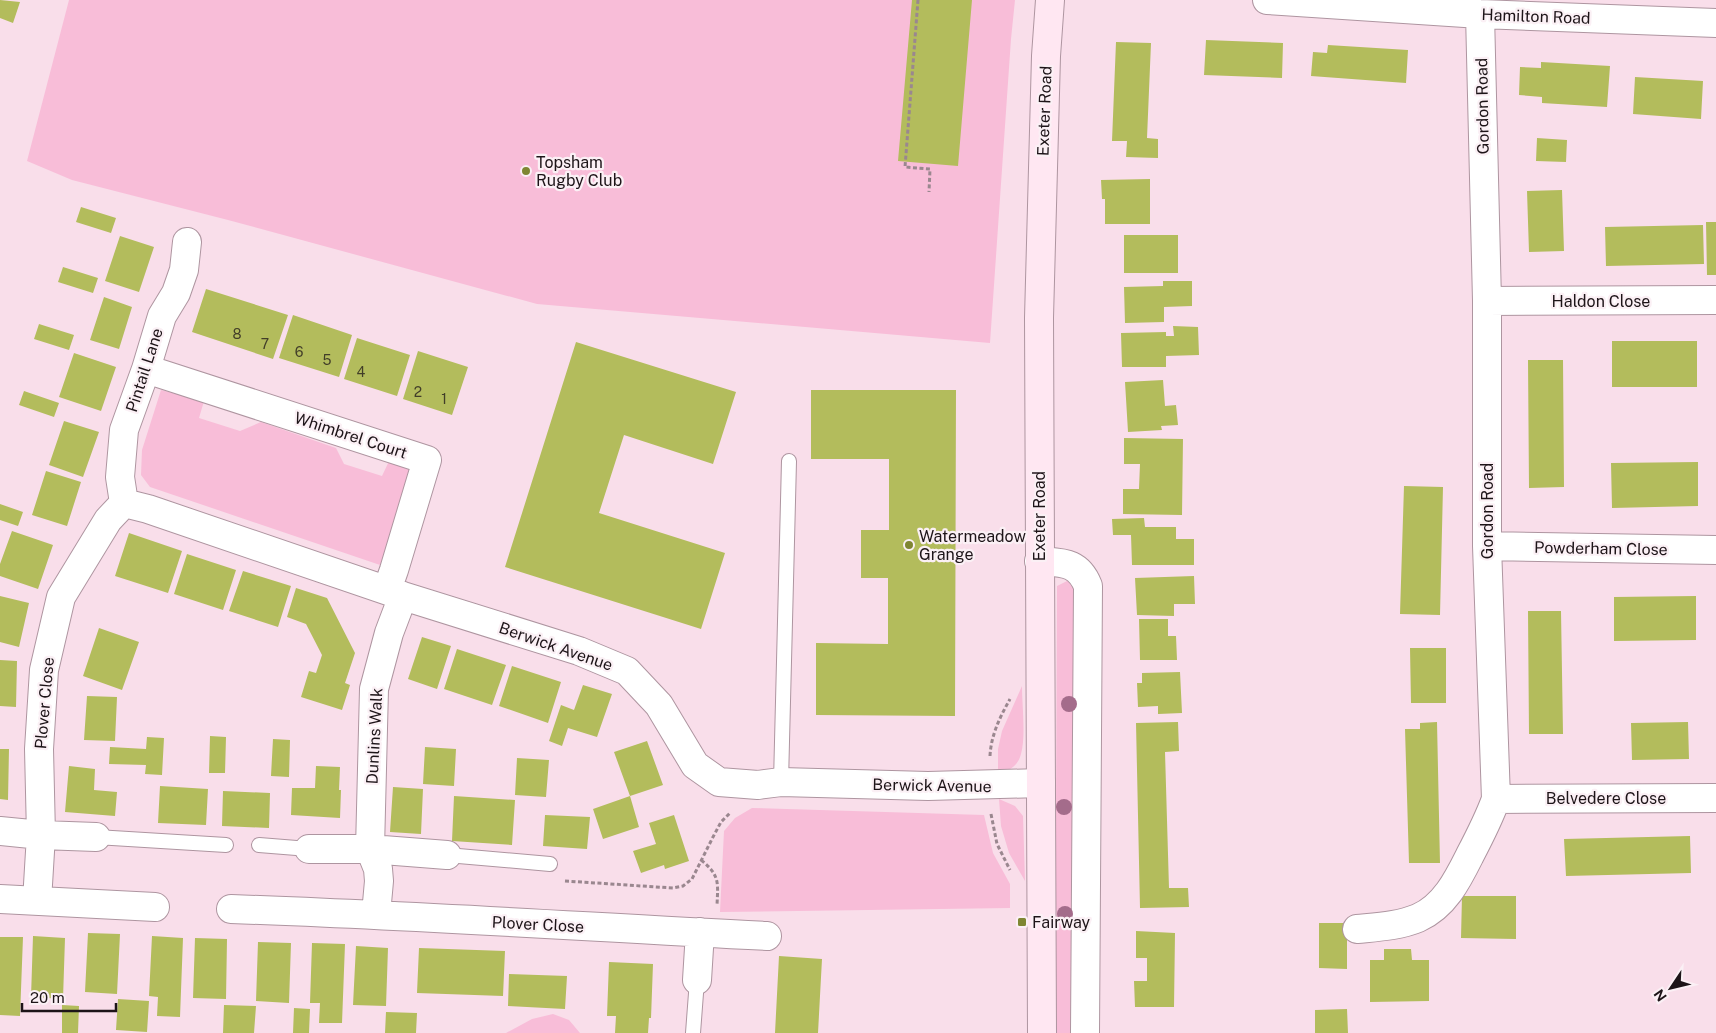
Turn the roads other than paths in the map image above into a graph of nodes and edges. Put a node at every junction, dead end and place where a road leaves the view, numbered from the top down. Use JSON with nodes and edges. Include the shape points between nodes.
{"nodes":[{"id":1,"x":1050,"y":0,"type":"edge"},
{"id":2,"x":1267,"y":0,"type":"edge"},
{"id":3,"x":1480,"y":14,"type":"junction"},
{"id":4,"x":1716,"y":23,"type":"edge"},
{"id":5,"x":187,"y":242,"type":"dead end"},
{"id":6,"x":1716,"y":300,"type":"edge"},
{"id":7,"x":1487,"y":301,"type":"junction"},
{"id":8,"x":146,"y":369,"type":"junction"},
{"id":9,"x":789,"y":461,"type":"dead end"},
{"id":10,"x":124,"y":504,"type":"junction"},
{"id":11,"x":1487,"y":546,"type":"junction"},
{"id":12,"x":1716,"y":550,"type":"edge"},
{"id":13,"x":1039,"y":561,"type":"junction"},
{"id":14,"x":395,"y":593,"type":"junction"},
{"id":15,"x":781,"y":782,"type":"junction"},
{"id":16,"x":1042,"y":784,"type":"junction"},
{"id":17,"x":1716,"y":798,"type":"edge"},
{"id":18,"x":1496,"y":799,"type":"junction"},
{"id":19,"x":0,"y":831,"type":"edge"},
{"id":20,"x":41,"y":835,"type":"junction"},
{"id":21,"x":96,"y":837,"type":"joint"},
{"id":22,"x":226,"y":845,"type":"dead end"},
{"id":23,"x":259,"y":846,"type":"dead end"},
{"id":24,"x":309,"y":848,"type":"joint"},
{"id":25,"x":370,"y":850,"type":"junction"},
{"id":26,"x":446,"y":856,"type":"joint"},
{"id":27,"x":550,"y":864,"type":"dead end"},
{"id":28,"x":0,"y":899,"type":"edge"},
{"id":29,"x":38,"y":901,"type":"junction"},
{"id":30,"x":155,"y":907,"type":"dead end"},
{"id":31,"x":231,"y":909,"type":"dead end"},
{"id":32,"x":376,"y":914,"type":"junction"},
{"id":33,"x":1357,"y":929,"type":"dead end"},
{"id":34,"x":708,"y":933,"type":"junction"},
{"id":35,"x":767,"y":936,"type":"dead end"},
{"id":36,"x":697,"y":980,"type":"joint"},
{"id":37,"x":693,"y":1033,"type":"edge"},
{"id":38,"x":1042,"y":1033,"type":"edge"},
{"id":39,"x":1085,"y":1033,"type":"edge"}],
"edges":[{"from":1,"to":13,"type":"street","name":"Exeter Road","via":[[1039,318]]},
{"from":2,"to":3,"type":"street","name":"Hamilton Road"},
{"from":3,"to":4,"type":"street","name":"Hamilton Road"},
{"from":3,"to":7,"type":"street","name":"Gordon Road"},
{"from":5,"to":8,"type":"street","name":"Pintail Lane","via":[[184,270],[176,293],[162,316]]},
{"from":6,"to":7,"type":"street","name":"Haldon Close"},
{"from":7,"to":11,"type":"street","name":"Gordon Road"},
{"from":8,"to":10,"type":"street","name":"Pintail Lane","via":[[124,430],[120,476]]},
{"from":8,"to":14,"type":"street","name":"Whimbrel Court","via":[[427,460],[394,570]]},
{"from":9,"to":15,"type":"lane"},
{"from":10,"to":14,"type":"street","name":"Berwick Avenue","via":[[148,509]]},
{"from":10,"to":20,"type":"street","name":"Plover Close","via":[[108,520],[62,597],[44,670],[39,749]]},
{"from":11,"to":12,"type":"street","name":"Powderham Close"},
{"from":11,"to":18,"type":"street","name":"Gordon Road"},
{"from":13,"to":16,"type":"street","name":"Exeter Road"},
{"from":13,"to":39,"type":"street","via":[[1072,566],[1088,586]]},
{"from":14,"to":15,"type":"street","name":"Berwick Avenue","via":[[579,651],[627,671],[659,705],[695,765],[719,782],[758,785]]},
{"from":14,"to":25,"type":"street","name":"Dunlins Walk","via":[[390,633],[374,689]]},
{"from":15,"to":16,"type":"street","name":"Berwick Avenue","via":[[928,786]]},
{"from":16,"to":38,"type":"street","name":"Exeter Road"},
{"from":17,"to":18,"type":"street","name":"Belvedere Close"},
{"from":18,"to":33,"type":"street","name":"Gordon Road","via":[[1460,878],[1442,902],[1418,918],[1394,925]]},
{"from":19,"to":20,"type":"street"},
{"from":20,"to":21,"type":"street"},
{"from":20,"to":29,"type":"street","name":"Plover Close"},
{"from":21,"to":22,"type":"lane"},
{"from":23,"to":24,"type":"lane"},
{"from":24,"to":25,"type":"street"},
{"from":25,"to":26,"type":"street"},
{"from":25,"to":32,"type":"street","via":[[378,869]]},
{"from":26,"to":27,"type":"lane"},
{"from":28,"to":29,"type":"street"},
{"from":29,"to":30,"type":"street"},
{"from":31,"to":32,"type":"street","name":"Plover Close"},
{"from":32,"to":34,"type":"street","name":"Plover Close"},
{"from":34,"to":35,"type":"street","name":"Plover Close"},
{"from":34,"to":36,"type":"street"},
{"from":36,"to":37,"type":"lane"}]}
